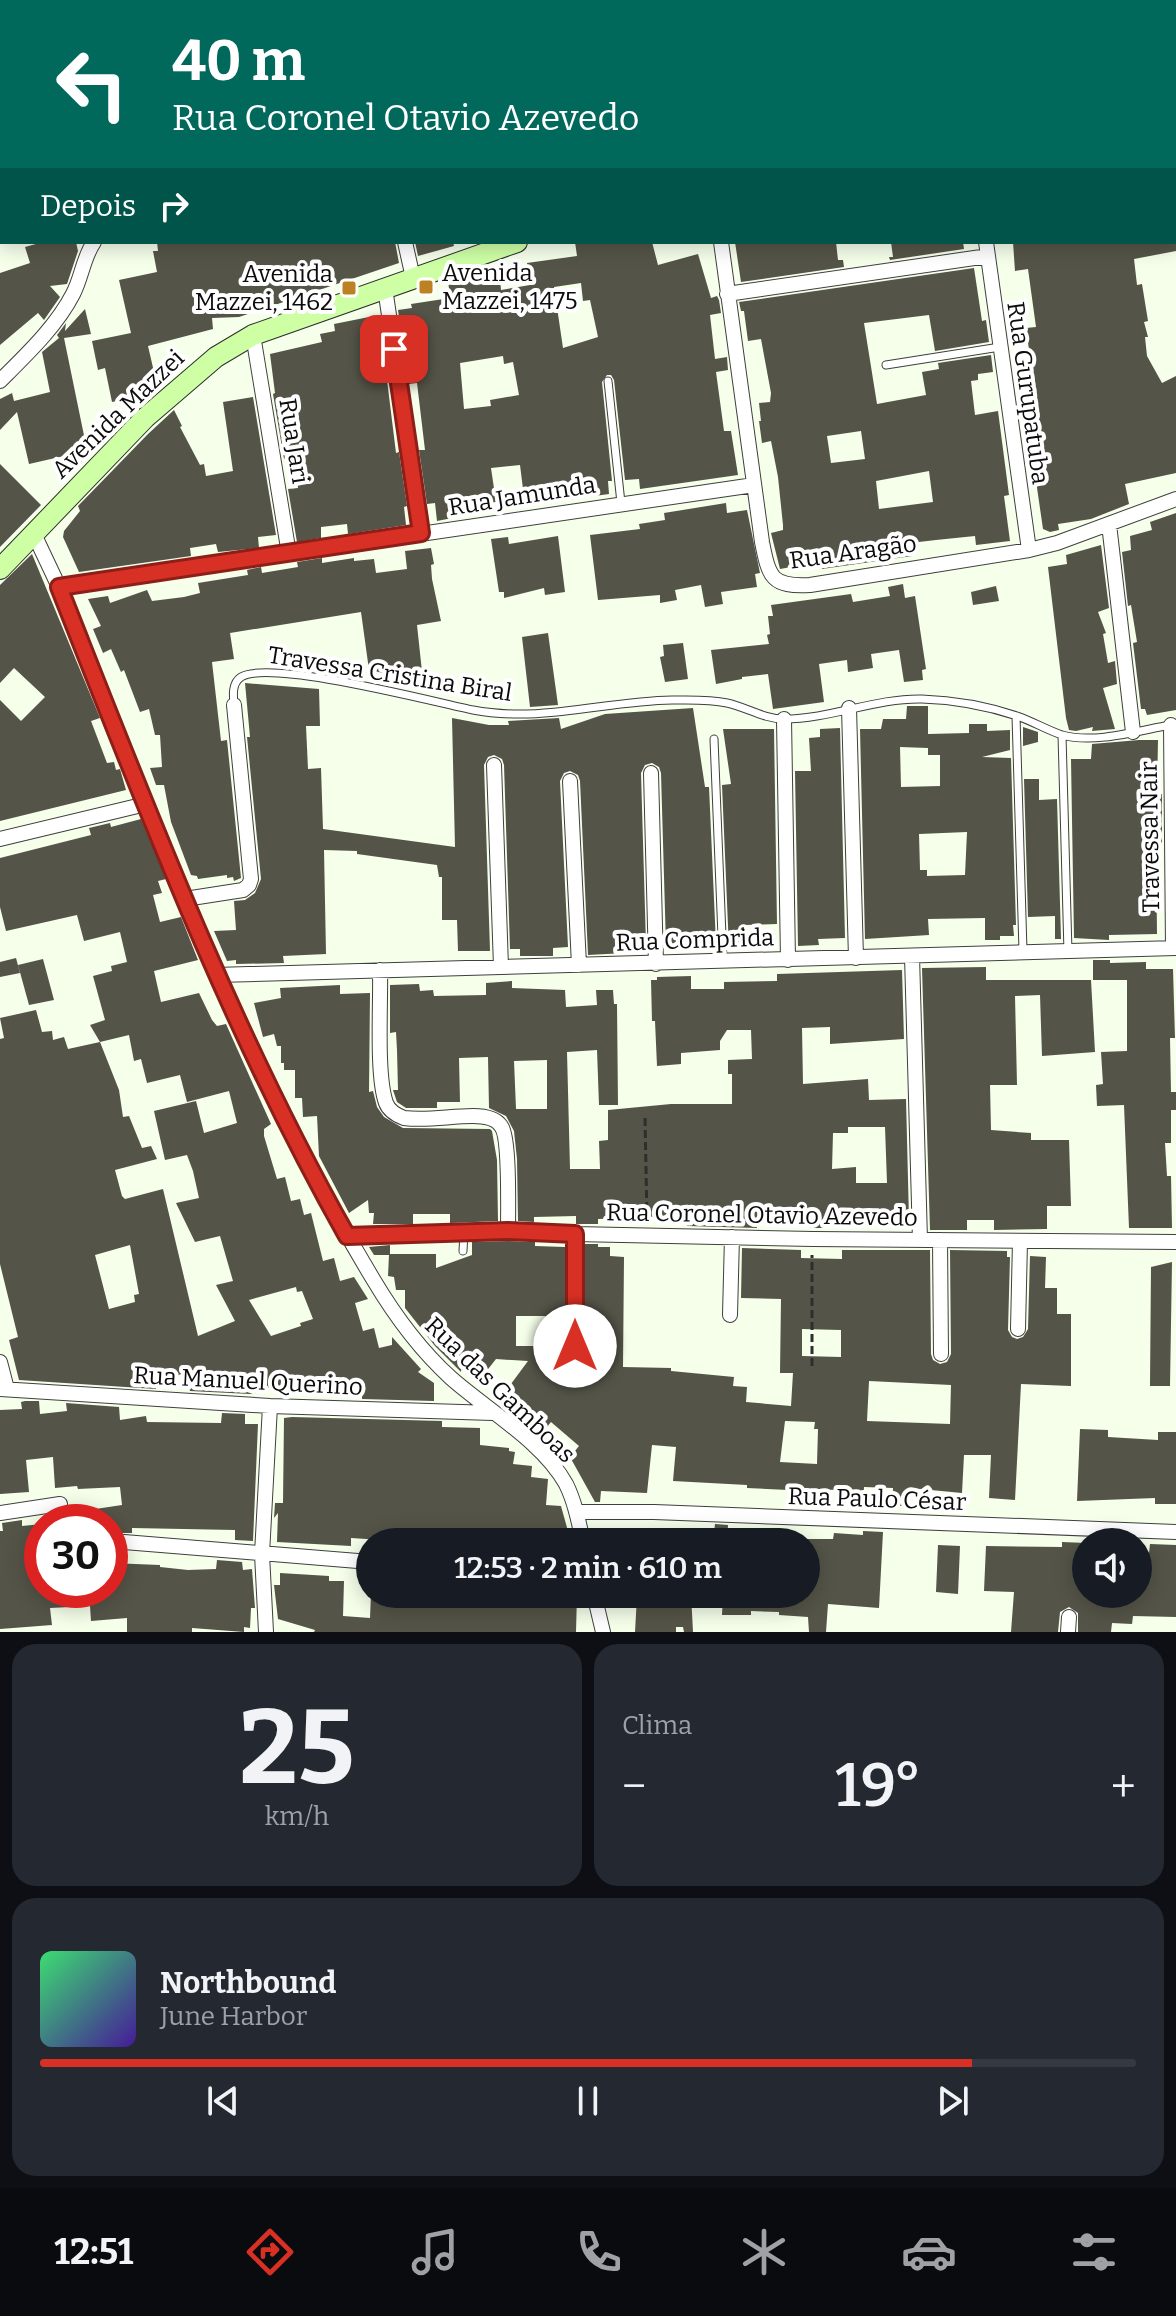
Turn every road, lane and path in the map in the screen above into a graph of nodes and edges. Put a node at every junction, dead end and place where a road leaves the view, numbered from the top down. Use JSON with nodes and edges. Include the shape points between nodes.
{"nodes":[{"id":1,"x":93,"y":244,"type":"edge"},
{"id":2,"x":405,"y":244,"type":"edge"},
{"id":3,"x":721,"y":244,"type":"edge"},
{"id":4,"x":487,"y":247,"type":"edge"},
{"id":5,"x":987,"y":249,"type":"edge"},
{"id":6,"x":413,"y":278,"type":"junction"},
{"id":7,"x":385,"y":288,"type":"junction"},
{"id":8,"x":727,"y":294,"type":"junction"},
{"id":9,"x":253,"y":335,"type":"junction"},
{"id":10,"x":1000,"y":347,"type":"junction"},
{"id":11,"x":886,"y":365,"type":"dead end"},
{"id":12,"x":0,"y":381,"type":"edge"},
{"id":13,"x":608,"y":381,"type":"dead end"},
{"id":14,"x":754,"y":485,"type":"junction"},
{"id":15,"x":1176,"y":499,"type":"edge"},
{"id":16,"x":621,"y":503,"type":"junction"},
{"id":17,"x":1109,"y":524,"type":"junction"},
{"id":18,"x":421,"y":533,"type":"junction"},
{"id":19,"x":34,"y":534,"type":"junction"},
{"id":20,"x":1029,"y":550,"type":"junction"},
{"id":21,"x":289,"y":554,"type":"junction"},
{"id":22,"x":0,"y":569,"type":"edge"},
{"id":23,"x":59,"y":587,"type":"junction"},
{"id":24,"x":234,"y":705,"type":"joint"},
{"id":25,"x":849,"y":708,"type":"junction"},
{"id":26,"x":1016,"y":716,"type":"junction"},
{"id":27,"x":784,"y":719,"type":"junction"},
{"id":28,"x":1173,"y":725,"type":"edge"},
{"id":29,"x":1133,"y":732,"type":"junction"},
{"id":30,"x":1062,"y":735,"type":"junction"},
{"id":31,"x":714,"y":739,"type":"dead end"},
{"id":32,"x":494,"y":765,"type":"dead end"},
{"id":33,"x":651,"y":773,"type":"dead end"},
{"id":34,"x":570,"y":781,"type":"dead end"},
{"id":35,"x":146,"y":804,"type":"junction"},
{"id":36,"x":0,"y":839,"type":"edge"},
{"id":37,"x":185,"y":899,"type":"junction"},
{"id":38,"x":1175,"y":948,"type":"edge"},
{"id":39,"x":1023,"y":951,"type":"junction"},
{"id":40,"x":1068,"y":952,"type":"junction"},
{"id":41,"x":912,"y":956,"type":"junction"},
{"id":42,"x":856,"y":958,"type":"junction"},
{"id":43,"x":788,"y":960,"type":"junction"},
{"id":44,"x":723,"y":961,"type":"junction"},
{"id":45,"x":656,"y":964,"type":"junction"},
{"id":46,"x":579,"y":965,"type":"junction"},
{"id":47,"x":501,"y":967,"type":"junction"},
{"id":48,"x":380,"y":970,"type":"junction"},
{"id":49,"x":216,"y":975,"type":"junction"},
{"id":50,"x":645,"y":1118,"type":"dead end"},
{"id":51,"x":508,"y":1231,"type":"junction"},
{"id":52,"x":464,"y":1232,"type":"junction"},
{"id":53,"x":575,"y":1234,"type":"junction"},
{"id":54,"x":647,"y":1235,"type":"junction"},
{"id":55,"x":347,"y":1236,"type":"junction"},
{"id":56,"x":732,"y":1237,"type":"junction"},
{"id":57,"x":813,"y":1239,"type":"junction"},
{"id":58,"x":920,"y":1240,"type":"junction"},
{"id":59,"x":940,"y":1240,"type":"junction"},
{"id":60,"x":1020,"y":1241,"type":"junction"},
{"id":61,"x":1176,"y":1242,"type":"edge"},
{"id":62,"x":463,"y":1251,"type":"dead end"},
{"id":63,"x":730,"y":1315,"type":"dead end"},
{"id":64,"x":1018,"y":1329,"type":"dead end"},
{"id":65,"x":575,"y":1346,"type":"dead end"},
{"id":66,"x":941,"y":1354,"type":"dead end"},
{"id":67,"x":0,"y":1362,"type":"edge"},
{"id":68,"x":812,"y":1366,"type":"dead end"},
{"id":69,"x":3,"y":1389,"type":"edge"},
{"id":70,"x":270,"y":1406,"type":"junction"},
{"id":71,"x":494,"y":1413,"type":"junction"},
{"id":72,"x":24,"y":1509,"type":"edge"},
{"id":73,"x":576,"y":1512,"type":"junction"},
{"id":74,"x":0,"y":1513,"type":"edge"},
{"id":75,"x":580,"y":1528,"type":"edge"},
{"id":76,"x":1176,"y":1532,"type":"edge"},
{"id":77,"x":128,"y":1542,"type":"edge"},
{"id":78,"x":262,"y":1554,"type":"junction"},
{"id":79,"x":356,"y":1561,"type":"edge"},
{"id":80,"x":597,"y":1608,"type":"edge"},
{"id":81,"x":266,"y":1632,"type":"edge"},
{"id":82,"x":603,"y":1632,"type":"edge"}],
"edges":[{"from":1,"to":12,"type":"street","via":[[73,296]]},
{"from":2,"to":6,"type":"street"},
{"from":3,"to":8,"type":"street","name":"Rua Aragão"},
{"from":4,"to":6,"type":"street","name":"Avenida Mazzei"},
{"from":5,"to":8,"type":"street"},
{"from":5,"to":10,"type":"street","name":"Rua Gurupatuba"},
{"from":6,"to":7,"type":"street","name":"Avenida Mazzei"},
{"from":7,"to":9,"type":"street","name":"Avenida Mazzei"},
{"from":7,"to":18,"type":"street"},
{"from":8,"to":14,"type":"street","name":"Rua Aragão"},
{"from":9,"to":19,"type":"street","name":"Avenida Mazzei","via":[[216,357],[145,418]]},
{"from":9,"to":21,"type":"street","name":"Rua Jari"},
{"from":10,"to":11,"type":"lane"},
{"from":10,"to":20,"type":"street","name":"Rua Gurupatuba"},
{"from":13,"to":16,"type":"lane"},
{"from":14,"to":16,"type":"street","name":"Rua Jamunda"},
{"from":14,"to":20,"type":"street","name":"Rua Aragão","via":[[766,563],[771,577],[781,584],[810,585]]},
{"from":15,"to":17,"type":"street","name":"Rua Aragão"},
{"from":16,"to":18,"type":"street","name":"Rua Jamunda"},
{"from":17,"to":20,"type":"street","name":"Rua Aragão"},
{"from":17,"to":29,"type":"street"},
{"from":18,"to":21,"type":"street","name":"Rua Jamunda"},
{"from":19,"to":22,"type":"street","name":"Avenida Mazzei"},
{"from":19,"to":23,"type":"street","name":"Rua das Gamboas"},
{"from":21,"to":23,"type":"street","name":"Rua Jamunda"},
{"from":23,"to":35,"type":"street","name":"Rua das Gamboas"},
{"from":24,"to":27,"type":"lane","name":"Travessa Cristina Biral","via":[[233,690],[240,678],[269,673],[340,681],[503,714],[708,701]]},
{"from":24,"to":37,"type":"street","via":[[251,879],[243,890]]},
{"from":25,"to":26,"type":"lane","name":"Travessa Cristina Biral","via":[[923,699]]},
{"from":25,"to":27,"type":"lane","name":"Travessa Cristina Biral"},
{"from":25,"to":42,"type":"street"},
{"from":26,"to":30,"type":"lane","name":"Travessa Cristina Biral"},
{"from":26,"to":39,"type":"lane"},
{"from":27,"to":43,"type":"street"},
{"from":28,"to":29,"type":"lane","name":"Travessa Cristina Biral"},
{"from":28,"to":38,"type":"street","name":"Travessa Nair"},
{"from":29,"to":30,"type":"lane","name":"Travessa Cristina Biral"},
{"from":30,"to":40,"type":"lane"},
{"from":31,"to":44,"type":"lane"},
{"from":32,"to":47,"type":"street"},
{"from":33,"to":45,"type":"street"},
{"from":34,"to":46,"type":"street"},
{"from":35,"to":36,"type":"street"},
{"from":35,"to":37,"type":"street","name":"Rua das Gamboas"},
{"from":37,"to":49,"type":"street","name":"Rua das Gamboas"},
{"from":38,"to":40,"type":"street","name":"Rua Comprida"},
{"from":39,"to":40,"type":"street","name":"Rua Comprida"},
{"from":39,"to":41,"type":"street","name":"Rua Comprida"},
{"from":41,"to":42,"type":"street","name":"Rua Comprida"},
{"from":41,"to":58,"type":"street"},
{"from":42,"to":43,"type":"street","name":"Rua Comprida"},
{"from":43,"to":44,"type":"street","name":"Rua Comprida"},
{"from":44,"to":45,"type":"street","name":"Rua Comprida"},
{"from":45,"to":46,"type":"street","name":"Rua Comprida"},
{"from":46,"to":47,"type":"street","name":"Rua Comprida"},
{"from":47,"to":48,"type":"street","name":"Rua Comprida"},
{"from":48,"to":49,"type":"street","name":"Rua Comprida"},
{"from":48,"to":51,"type":"street","via":[[386,1105],[404,1118],[475,1116],[499,1123],[506,1146]]},
{"from":49,"to":55,"type":"street","name":"Rua das Gamboas"},
{"from":50,"to":54,"type":"path"},
{"from":51,"to":52,"type":"street","name":"Rua Coronel Otavio Azevedo"},
{"from":51,"to":53,"type":"street","name":"Rua Coronel Otavio Azevedo"},
{"from":52,"to":55,"type":"street","name":"Rua Coronel Otavio Azevedo"},
{"from":52,"to":62,"type":"lane"},
{"from":53,"to":54,"type":"street","name":"Rua Coronel Otavio Azevedo"},
{"from":53,"to":65,"type":"street"},
{"from":54,"to":56,"type":"street","name":"Rua Coronel Otavio Azevedo"},
{"from":55,"to":71,"type":"street","name":"Rua das Gamboas","via":[[407,1333]]},
{"from":56,"to":57,"type":"street","name":"Rua Coronel Otavio Azevedo"},
{"from":56,"to":63,"type":"street"},
{"from":57,"to":58,"type":"street","name":"Rua Coronel Otavio Azevedo"},
{"from":57,"to":68,"type":"path"},
{"from":58,"to":59,"type":"street","name":"Rua Coronel Otavio Azevedo"},
{"from":59,"to":60,"type":"street","name":"Rua Coronel Otavio Azevedo"},
{"from":59,"to":66,"type":"street"},
{"from":60,"to":61,"type":"street","name":"Rua Coronel Otavio Azevedo"},
{"from":60,"to":64,"type":"street"},
{"from":67,"to":69,"type":"street"},
{"from":69,"to":70,"type":"street","name":"Rua Manuel Querino"},
{"from":70,"to":71,"type":"street","name":"Rua Manuel Querino"},
{"from":70,"to":78,"type":"street"},
{"from":71,"to":73,"type":"street","name":"Rua das Gamboas","via":[[552,1466]]},
{"from":72,"to":74,"type":"street"},
{"from":73,"to":75,"type":"street","name":"Rua das Gamboas"},
{"from":73,"to":76,"type":"street","name":"Rua Paulo César"},
{"from":77,"to":78,"type":"street"},
{"from":78,"to":79,"type":"street"},
{"from":78,"to":81,"type":"street"},
{"from":80,"to":82,"type":"street"}]}
